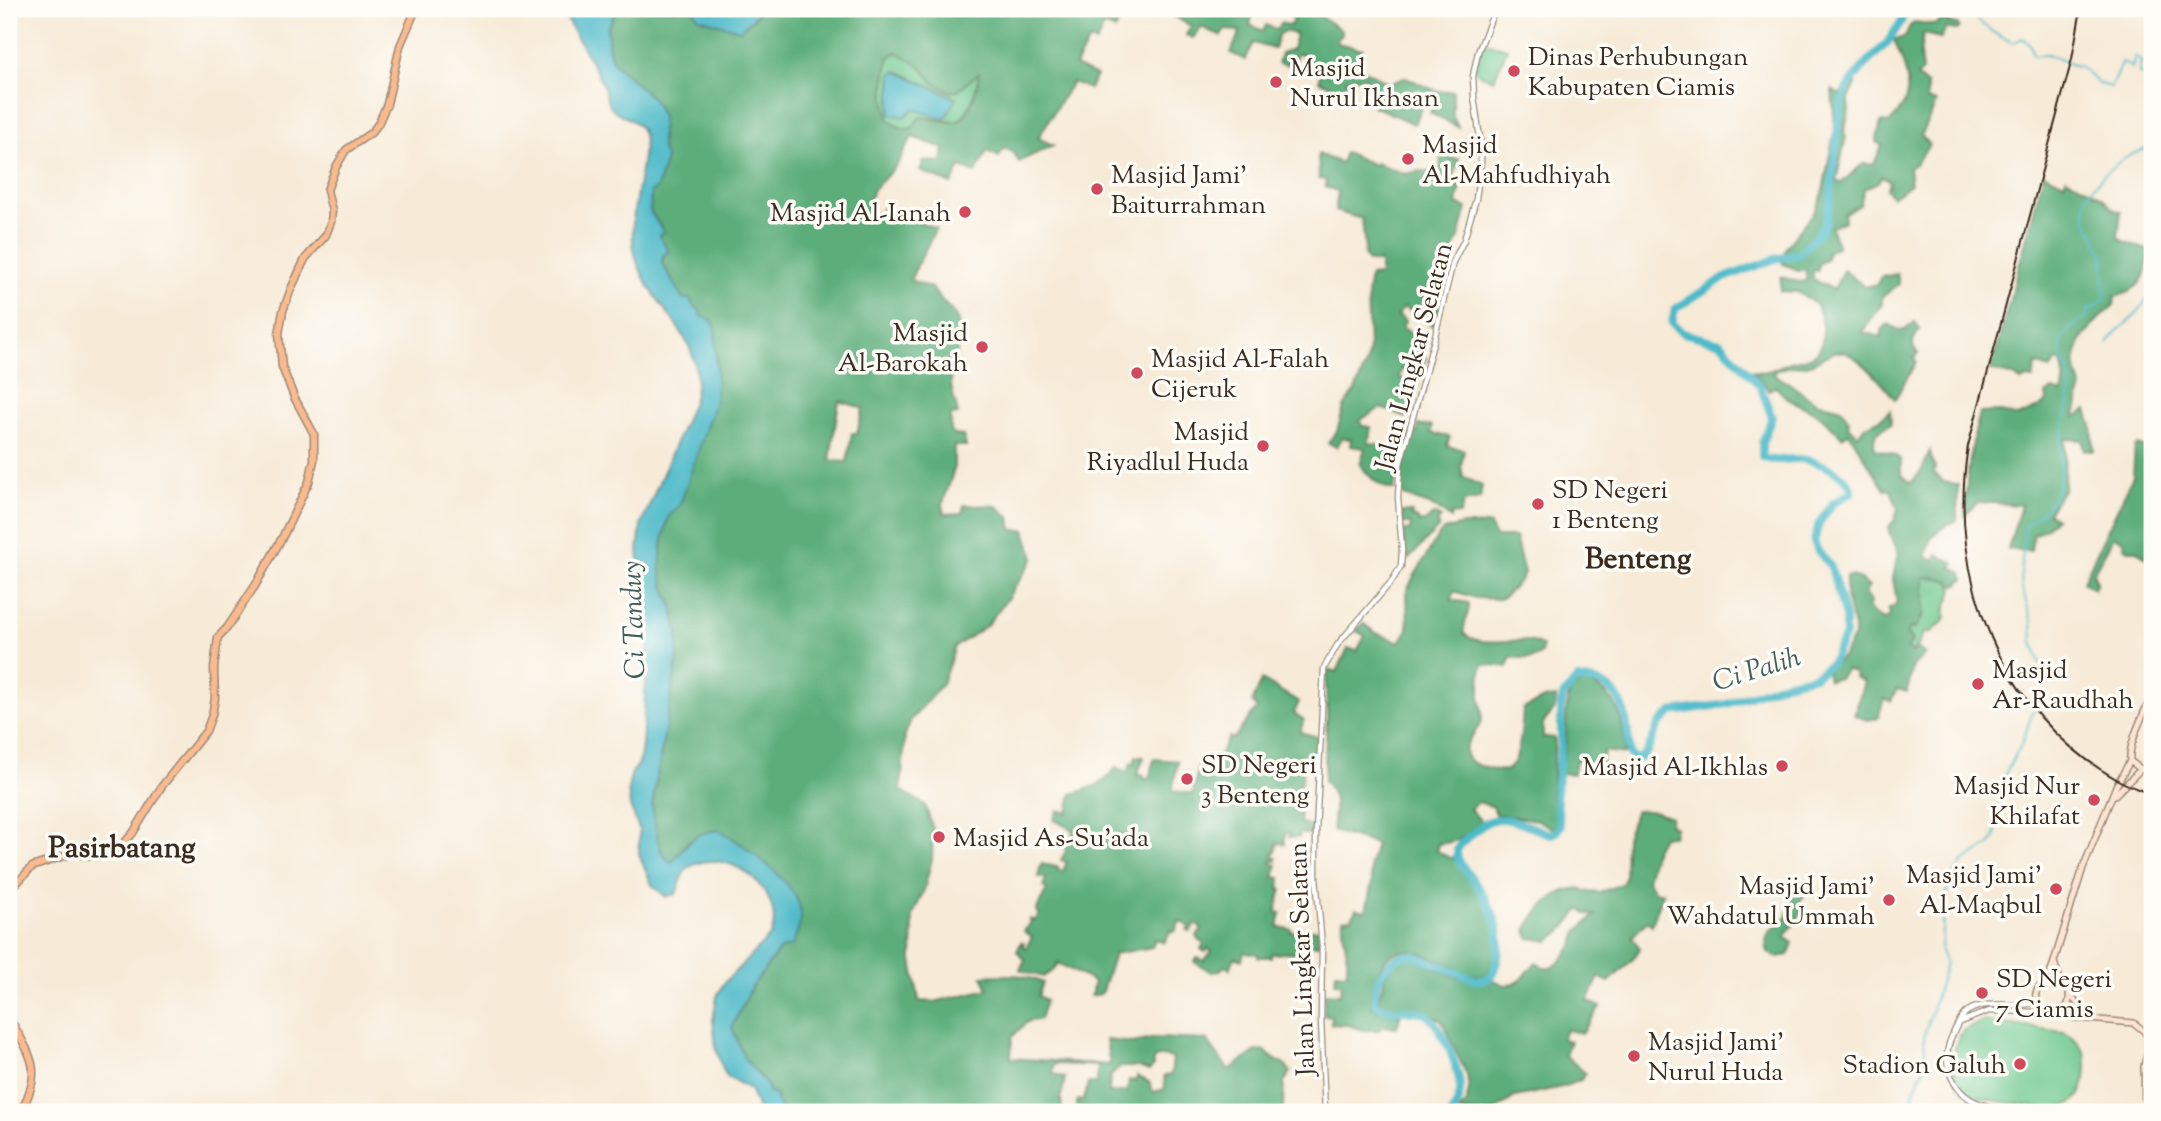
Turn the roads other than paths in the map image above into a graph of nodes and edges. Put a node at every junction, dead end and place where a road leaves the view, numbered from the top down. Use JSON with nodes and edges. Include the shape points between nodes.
{"nodes":[{"id":1,"x":416,"y":9,"type":"edge"},
{"id":2,"x":1495,"y":9,"type":"edge"},
{"id":3,"x":2152,"y":694,"type":"edge"},
{"id":4,"x":2130,"y":761,"type":"junction"},
{"id":5,"x":2141,"y":769,"type":"junction"},
{"id":6,"x":2152,"y":773,"type":"edge"},
{"id":7,"x":2112,"y":797,"type":"junction"},
{"id":8,"x":9,"y":905,"type":"edge"},
{"id":9,"x":2054,"y":962,"type":"junction"},
{"id":10,"x":2048,"y":981,"type":"junction"},
{"id":11,"x":2061,"y":982,"type":"junction"},
{"id":12,"x":2070,"y":994,"type":"junction"},
{"id":13,"x":2036,"y":1002,"type":"junction"},
{"id":14,"x":1988,"y":1004,"type":"junction"},
{"id":15,"x":1989,"y":1011,"type":"junction"},
{"id":16,"x":2044,"y":1012,"type":"junction"},
{"id":17,"x":2058,"y":1014,"type":"junction"},
{"id":18,"x":9,"y":1017,"type":"edge"},
{"id":19,"x":2090,"y":1019,"type":"junction"},
{"id":20,"x":1959,"y":1023,"type":"junction"},
{"id":21,"x":2147,"y":1054,"type":"junction"},
{"id":22,"x":21,"y":1112,"type":"edge"},
{"id":23,"x":1325,"y":1112,"type":"edge"},
{"id":24,"x":2018,"y":1112,"type":"edge"},
{"id":25,"x":2146,"y":1112,"type":"edge"},
{"id":26,"x":2152,"y":1112,"type":"edge"}],
"edges":[{"from":1,"to":8,"type":"main road","via":[[400,46],[387,104],[372,132],[346,150],[336,167],[327,190],[331,222],[305,259],[283,311],[279,334],[282,367],[313,434],[314,460],[309,482],[283,536],[255,586],[218,637],[215,698],[206,731],[118,850],[61,857],[32,867],[15,886]]},
{"from":2,"to":23,"type":"street","name":"Jalan Lingkar Selatan","via":[[1473,76],[1481,145],[1476,199],[1453,262],[1401,456],[1401,566],[1324,668],[1316,842]]},
{"from":3,"to":4,"type":"main road"},
{"from":4,"to":5,"type":"main road"},
{"from":4,"to":7,"type":"main road"},
{"from":5,"to":6,"type":"main road"},
{"from":5,"to":7,"type":"main road"},
{"from":7,"to":9,"type":"main road","via":[[2080,877]]},
{"from":9,"to":10,"type":"main road"},
{"from":9,"to":11,"type":"main road"},
{"from":10,"to":11,"type":"main road"},
{"from":10,"to":13,"type":"main road","via":[[2038,989]]},
{"from":11,"to":12,"type":"main road"},
{"from":12,"to":17,"type":"main road"},
{"from":12,"to":19,"type":"main road"},
{"from":13,"to":14,"type":"street"},
{"from":13,"to":16,"type":"main road"},
{"from":14,"to":15,"type":"street"},
{"from":14,"to":20,"type":"street","via":[[1967,1011]]},
{"from":15,"to":16,"type":"street"},
{"from":15,"to":20,"type":"street"},
{"from":16,"to":17,"type":"main road"},
{"from":17,"to":19,"type":"main road"},
{"from":18,"to":22,"type":"main road","via":[[33,1071]]},
{"from":19,"to":21,"type":"main road","via":[[2134,1023],[2147,1036]]},
{"from":20,"to":24,"type":"street","via":[[1948,1049],[1954,1084],[1970,1100]]},
{"from":21,"to":25,"type":"main road"},
{"from":21,"to":26,"type":"main road"}]}
